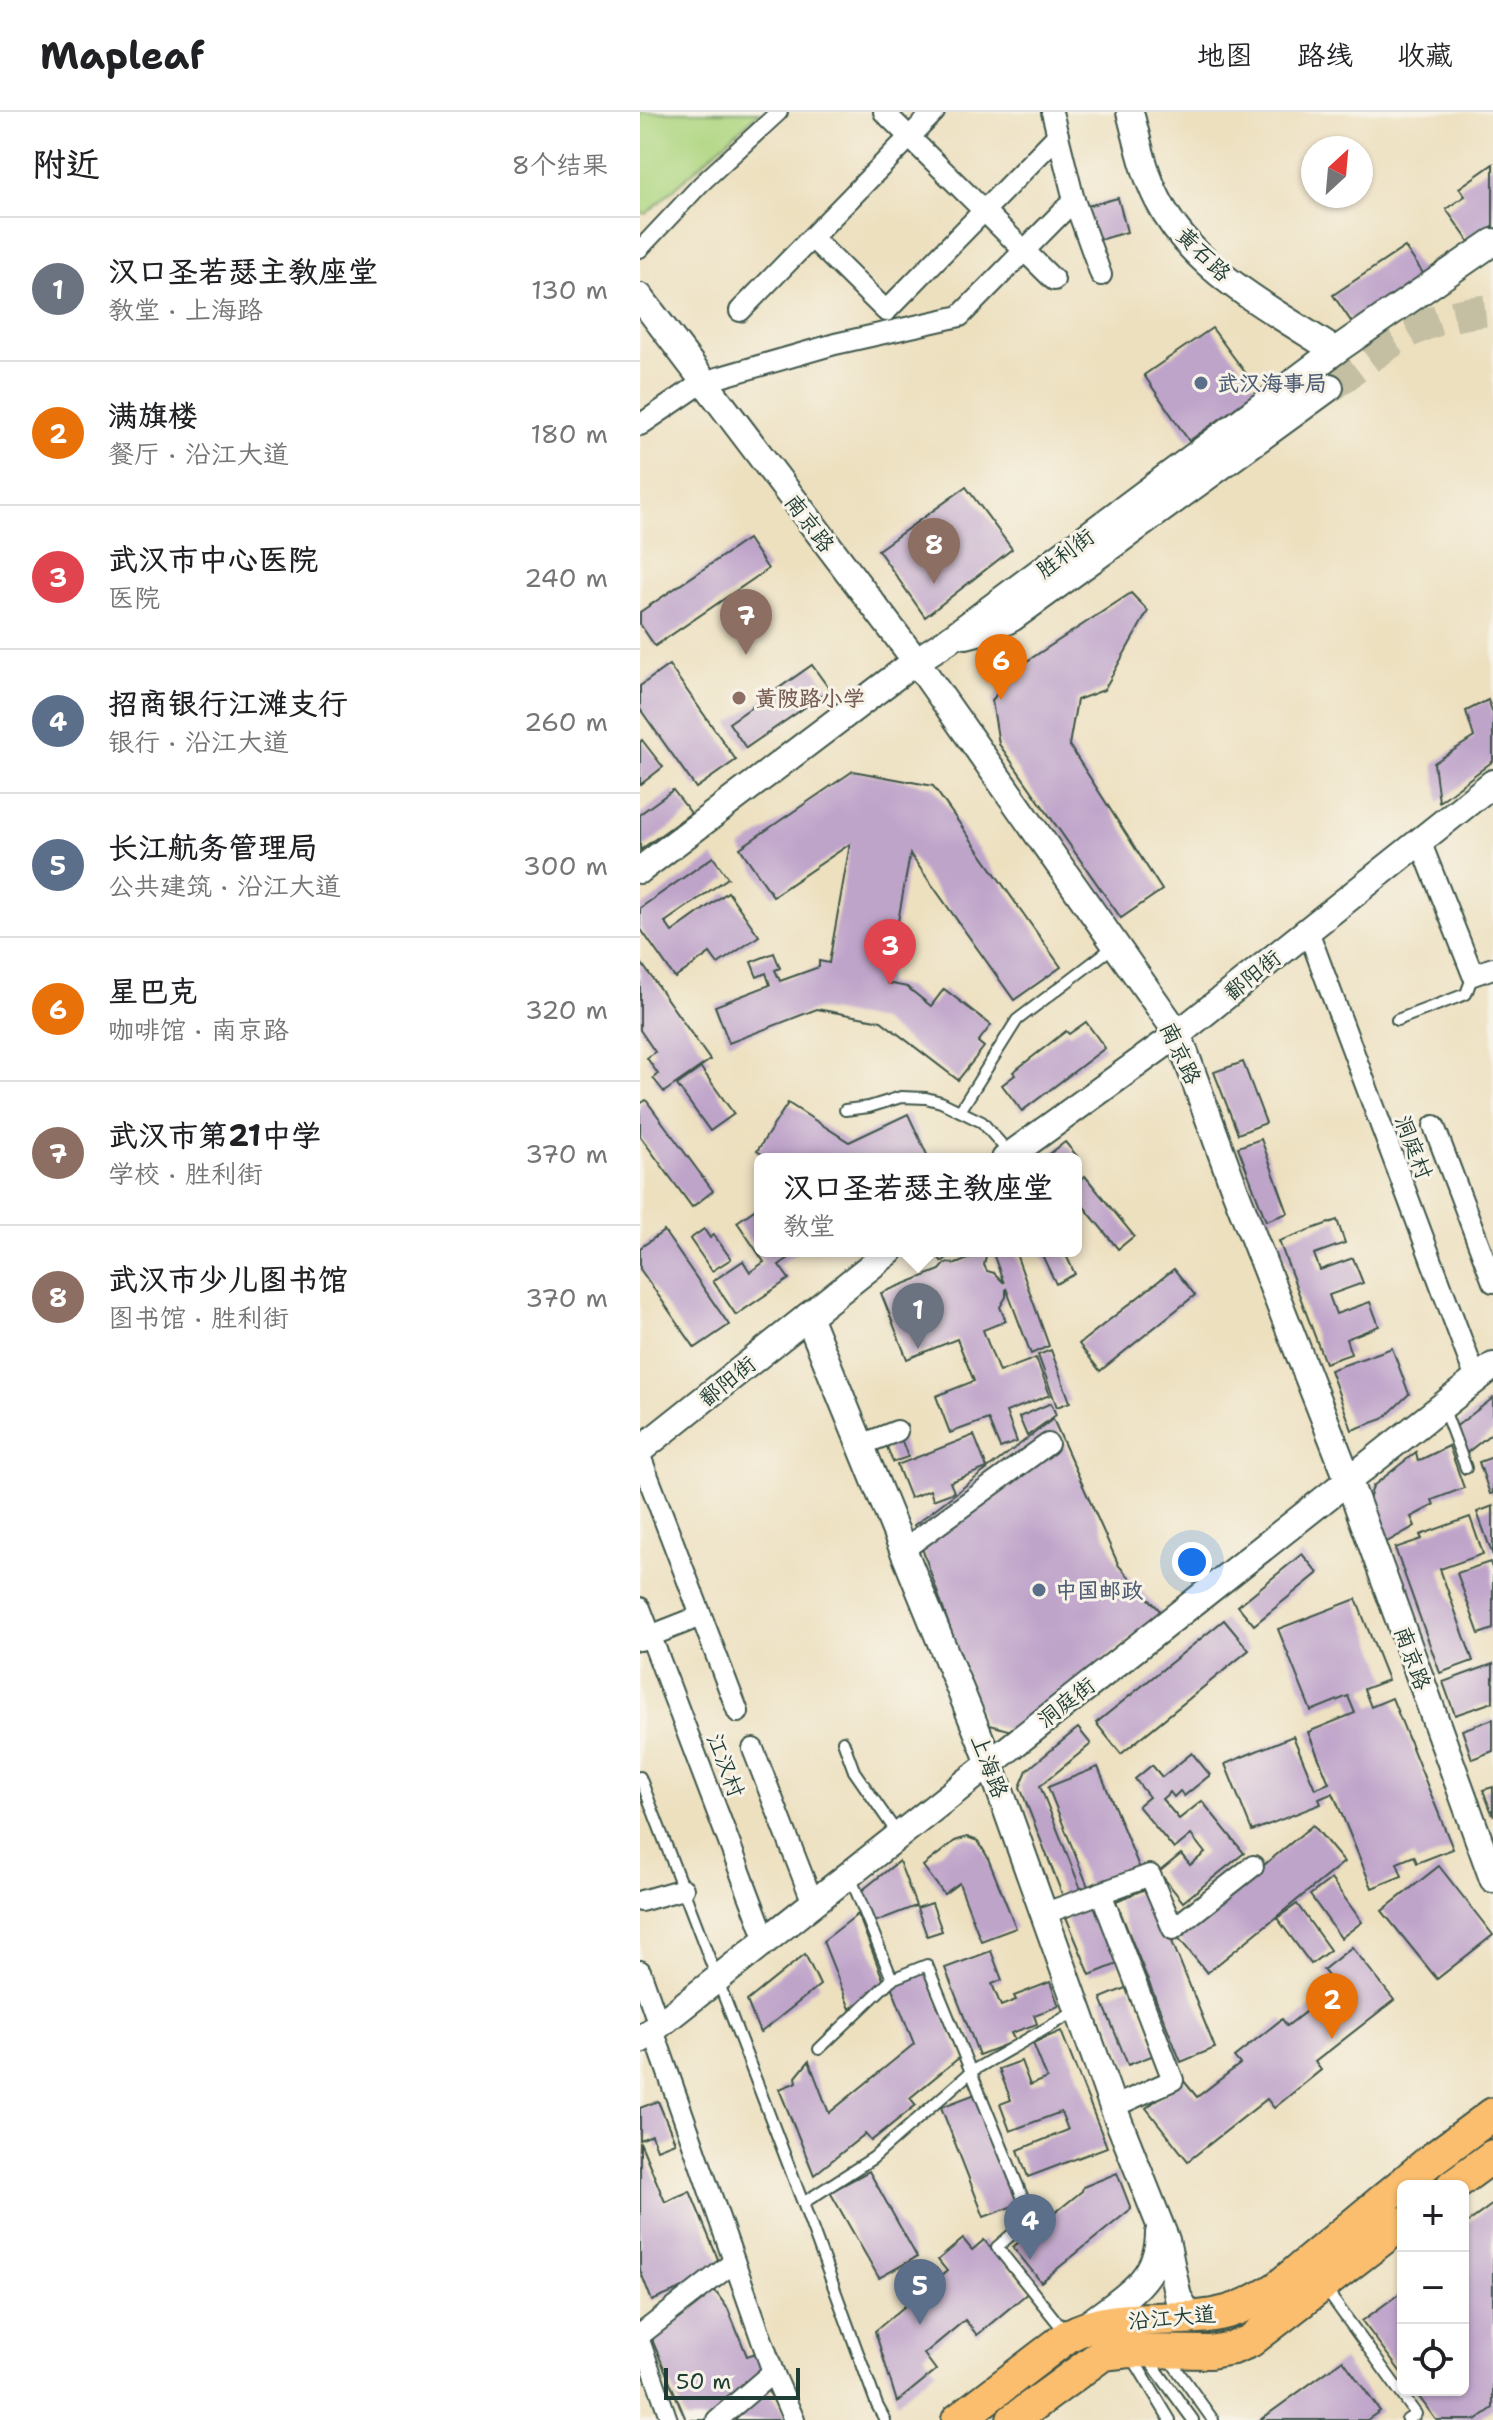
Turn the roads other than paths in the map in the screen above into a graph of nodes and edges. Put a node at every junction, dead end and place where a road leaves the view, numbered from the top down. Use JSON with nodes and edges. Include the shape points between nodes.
{"nodes":[{"id":1,"x":779,"y":112,"type":"edge"},
{"id":2,"x":884,"y":112,"type":"edge"},
{"id":3,"x":934,"y":112,"type":"edge"},
{"id":4,"x":1052,"y":112,"type":"edge"},
{"id":5,"x":1130,"y":112,"type":"edge"},
{"id":6,"x":1058,"y":135,"type":"junction"},
{"id":7,"x":910,"y":137,"type":"junction"},
{"id":8,"x":1074,"y":200,"type":"junction"},
{"id":9,"x":984,"y":210,"type":"junction"},
{"id":10,"x":812,"y":238,"type":"junction"},
{"id":11,"x":1493,"y":242,"type":"edge"},
{"id":12,"x":640,"y":249,"type":"edge"},
{"id":13,"x":1024,"y":249,"type":"junction"},
{"id":14,"x":1101,"y":275,"type":"dead end"},
{"id":15,"x":1054,"y":280,"type":"dead end"},
{"id":16,"x":640,"y":297,"type":"edge"},
{"id":17,"x":740,"y":311,"type":"dead end"},
{"id":18,"x":1335,"y":351,"type":"junction"},
{"id":19,"x":703,"y":382,"type":"junction"},
{"id":20,"x":1330,"y":387,"type":"tunnel mouth"},
{"id":21,"x":640,"y":425,"type":"edge"},
{"id":22,"x":947,"y":641,"type":"junction"},
{"id":23,"x":916,"y":661,"type":"junction"},
{"id":24,"x":1493,"y":783,"type":"edge"},
{"id":25,"x":1420,"y":841,"type":"junction"},
{"id":26,"x":640,"y":870,"type":"edge"},
{"id":27,"x":1308,"y":931,"type":"junction"},
{"id":28,"x":1115,"y":946,"type":"junction"},
{"id":29,"x":1493,"y":968,"type":"edge"},
{"id":30,"x":1473,"y":975,"type":"junction"},
{"id":31,"x":1397,"y":1020,"type":"dead end"},
{"id":32,"x":1178,"y":1034,"type":"junction"},
{"id":33,"x":845,"y":1110,"type":"dead end"},
{"id":34,"x":960,"y":1111,"type":"junction"},
{"id":35,"x":1434,"y":1126,"type":"dead end"},
{"id":36,"x":1005,"y":1153,"type":"edge"},
{"id":37,"x":1014,"y":1153,"type":"edge"},
{"id":38,"x":882,"y":1257,"type":"edge"},
{"id":39,"x":1493,"y":1282,"type":"edge"},
{"id":40,"x":808,"y":1316,"type":"junction"},
{"id":41,"x":1484,"y":1373,"type":"edge"},
{"id":42,"x":1442,"y":1405,"type":"junction"},
{"id":43,"x":897,"y":1431,"type":"dead end"},
{"id":44,"x":1048,"y":1444,"type":"dead end"},
{"id":45,"x":861,"y":1445,"type":"junction"},
{"id":46,"x":640,"y":1453,"type":"edge"},
{"id":47,"x":1466,"y":1468,"type":"dead end"},
{"id":48,"x":1348,"y":1479,"type":"junction"},
{"id":49,"x":903,"y":1550,"type":"junction"},
{"id":50,"x":640,"y":1608,"type":"edge"},
{"id":51,"x":701,"y":1616,"type":"junction"},
{"id":52,"x":645,"y":1638,"type":"edge"},
{"id":53,"x":738,"y":1712,"type":"dead end"},
{"id":54,"x":843,"y":1741,"type":"dead end"},
{"id":55,"x":753,"y":1749,"type":"dead end"},
{"id":56,"x":990,"y":1763,"type":"junction"},
{"id":57,"x":640,"y":1777,"type":"edge"},
{"id":58,"x":898,"y":1835,"type":"junction"},
{"id":59,"x":1253,"y":1866,"type":"dead end"},
{"id":60,"x":850,"y":1874,"type":"junction"},
{"id":61,"x":1493,"y":1879,"type":"edge"},
{"id":62,"x":683,"y":1889,"type":"junction"},
{"id":63,"x":1101,"y":1893,"type":"junction"},
{"id":64,"x":640,"y":1900,"type":"edge"},
{"id":65,"x":813,"y":1903,"type":"junction"},
{"id":66,"x":1043,"y":1914,"type":"junction"},
{"id":67,"x":766,"y":1940,"type":"junction"},
{"id":68,"x":640,"y":1971,"type":"edge"},
{"id":69,"x":717,"y":1979,"type":"junction"},
{"id":70,"x":892,"y":1979,"type":"junction"},
{"id":71,"x":1080,"y":2009,"type":"junction"},
{"id":72,"x":650,"y":2032,"type":"edge"},
{"id":73,"x":819,"y":2049,"type":"dead end"},
{"id":74,"x":972,"y":2071,"type":"junction"},
{"id":75,"x":1113,"y":2107,"type":"junction"},
{"id":76,"x":1493,"y":2114,"type":"edge"},
{"id":77,"x":1493,"y":2156,"type":"edge"},
{"id":78,"x":1460,"y":2180,"type":"edge"},
{"id":79,"x":803,"y":2203,"type":"junction"},
{"id":80,"x":1159,"y":2221,"type":"junction"},
{"id":81,"x":1397,"y":2228,"type":"edge"},
{"id":82,"x":734,"y":2262,"type":"junction"},
{"id":83,"x":1322,"y":2285,"type":"junction"},
{"id":84,"x":1190,"y":2317,"type":"junction"},
{"id":85,"x":1076,"y":2331,"type":"junction"},
{"id":86,"x":640,"y":2336,"type":"edge"},
{"id":87,"x":1146,"y":2352,"type":"junction"},
{"id":88,"x":773,"y":2372,"type":"junction"},
{"id":89,"x":669,"y":2420,"type":"edge"},
{"id":90,"x":717,"y":2420,"type":"edge"},
{"id":91,"x":794,"y":2420,"type":"edge"},
{"id":92,"x":885,"y":2420,"type":"edge"},
{"id":93,"x":958,"y":2420,"type":"edge"},
{"id":94,"x":1013,"y":2420,"type":"edge"},
{"id":95,"x":1170,"y":2420,"type":"edge"},
{"id":96,"x":1193,"y":2420,"type":"edge"},
{"id":97,"x":1213,"y":2420,"type":"edge"},
{"id":98,"x":1407,"y":2420,"type":"edge"}],
"edges":[{"from":1,"to":12,"type":"street"},
{"from":2,"to":7,"type":"street"},
{"from":3,"to":7,"type":"street"},
{"from":4,"to":6,"type":"street"},
{"from":5,"to":18,"type":"street","name":"黄石路","via":[[1151,185],[1181,236],[1212,268]]},
{"from":6,"to":8,"type":"street"},
{"from":6,"to":9,"type":"street"},
{"from":7,"to":9,"type":"street"},
{"from":7,"to":10,"type":"street"},
{"from":8,"to":13,"type":"street"},
{"from":8,"to":14,"type":"street"},
{"from":9,"to":10,"type":"street","via":[[886,311]]},
{"from":9,"to":13,"type":"street"},
{"from":10,"to":17,"type":"street"},
{"from":11,"to":18,"type":"street","name":"胜利街"},
{"from":13,"to":15,"type":"street"},
{"from":13,"to":19,"type":"street","via":[[960,316]]},
{"from":16,"to":19,"type":"street","name":"南京路"},
{"from":18,"to":22,"type":"street","name":"胜利街"},
{"from":19,"to":21,"type":"street"},
{"from":19,"to":23,"type":"street","name":"南京路"},
{"from":20,"to":22,"type":"street","via":[[1012,618]]},
{"from":22,"to":23,"type":"street","name":"胜利街"},
{"from":23,"to":26,"type":"street","name":"胜利街"},
{"from":23,"to":28,"type":"street","name":"南京路"},
{"from":24,"to":25,"type":"street","name":"鄱阳街"},
{"from":25,"to":27,"type":"street","name":"鄱阳街"},
{"from":25,"to":30,"type":"street"},
{"from":27,"to":32,"type":"street","name":"鄱阳街"},
{"from":27,"to":41,"type":"street","name":"洞庭村"},
{"from":28,"to":32,"type":"street","name":"南京路"},
{"from":28,"to":34,"type":"lane","via":[[1017,1020]]},
{"from":29,"to":30,"type":"street"},
{"from":30,"to":31,"type":"lane","via":[[1466,994]]},
{"from":32,"to":37,"type":"street","name":"鄱阳街"},
{"from":32,"to":48,"type":"street","name":"南京路"},
{"from":33,"to":34,"type":"lane","via":[[912,1097]]},
{"from":34,"to":36,"type":"lane","via":[[982,1122]]},
{"from":35,"to":39,"type":"street"},
{"from":38,"to":40,"type":"street","name":"鄱阳街"},
{"from":40,"to":45,"type":"street","name":"上海路"},
{"from":40,"to":46,"type":"street","name":"鄱阳街"},
{"from":41,"to":42,"type":"street","name":"洞庭街"},
{"from":42,"to":47,"type":"lane"},
{"from":42,"to":48,"type":"street","name":"洞庭街"},
{"from":43,"to":45,"type":"street"},
{"from":44,"to":49,"type":"street"},
{"from":45,"to":49,"type":"street","name":"上海路"},
{"from":46,"to":51,"type":"street"},
{"from":48,"to":56,"type":"street","name":"洞庭街"},
{"from":48,"to":61,"type":"street","name":"南京路"},
{"from":49,"to":56,"type":"street","name":"上海路"},
{"from":50,"to":52,"type":"street","name":"江汉村"},
{"from":51,"to":52,"type":"street"},
{"from":51,"to":53,"type":"street"},
{"from":52,"to":67,"type":"street","name":"江汉村"},
{"from":54,"to":58,"type":"lane","via":[[854,1771]]},
{"from":55,"to":65,"type":"street"},
{"from":56,"to":58,"type":"street","name":"洞庭街"},
{"from":56,"to":66,"type":"street","name":"上海路"},
{"from":57,"to":62,"type":"lane"},
{"from":58,"to":60,"type":"street","name":"洞庭街"},
{"from":59,"to":63,"type":"street","via":[[1173,1929],[1150,1875]]},
{"from":60,"to":65,"type":"street","name":"洞庭街"},
{"from":60,"to":70,"type":"lane"},
{"from":62,"to":64,"type":"street"},
{"from":62,"to":69,"type":"lane"},
{"from":63,"to":66,"type":"street"},
{"from":63,"to":75,"type":"street","via":[[1173,2080]]},
{"from":65,"to":67,"type":"street","name":"洞庭街"},
{"from":66,"to":71,"type":"street","name":"上海路"},
{"from":67,"to":69,"type":"street","name":"洞庭街"},
{"from":68,"to":72,"type":"street"},
{"from":69,"to":72,"type":"street","name":"洞庭街"},
{"from":69,"to":79,"type":"lane"},
{"from":70,"to":73,"type":"lane"},
{"from":70,"to":74,"type":"lane","via":[[927,1965]]},
{"from":71,"to":74,"type":"lane"},
{"from":71,"to":75,"type":"street","name":"上海路"},
{"from":72,"to":82,"type":"street"},
{"from":74,"to":79,"type":"lane","via":[[873,2158]]},
{"from":74,"to":85,"type":"lane","via":[[1031,2218],[997,2247]]},
{"from":75,"to":80,"type":"street","name":"上海路"},
{"from":76,"to":84,"type":"main road","name":"沿江大道","via":[[1277,2288],[1242,2307]]},
{"from":77,"to":78,"type":"main road"},
{"from":79,"to":92,"type":"lane"},
{"from":80,"to":84,"type":"street","name":"上海路","via":[[1178,2297]]},
{"from":80,"to":85,"type":"street","name":"上海路","via":[[1159,2249],[1148,2275]]},
{"from":81,"to":83,"type":"main road","name":"沿江大道"},
{"from":82,"to":86,"type":"street"},
{"from":82,"to":88,"type":"street"},
{"from":83,"to":87,"type":"main road","name":"沿江大道","via":[[1267,2329],[1233,2348]]},
{"from":83,"to":98,"type":"lane","via":[[1416,2414]]},
{"from":84,"to":85,"type":"main road","name":"沿江大道","via":[[1113,2321]]},
{"from":85,"to":93,"type":"main road","name":"沿江大道"},
{"from":86,"to":89,"type":"street"},
{"from":87,"to":94,"type":"main road","name":"沿江大道","via":[[1098,2356]]},
{"from":87,"to":95,"type":"lane"},
{"from":87,"to":96,"type":"lane"},
{"from":87,"to":97,"type":"lane"},
{"from":88,"to":90,"type":"street"},
{"from":88,"to":91,"type":"street"}]}
